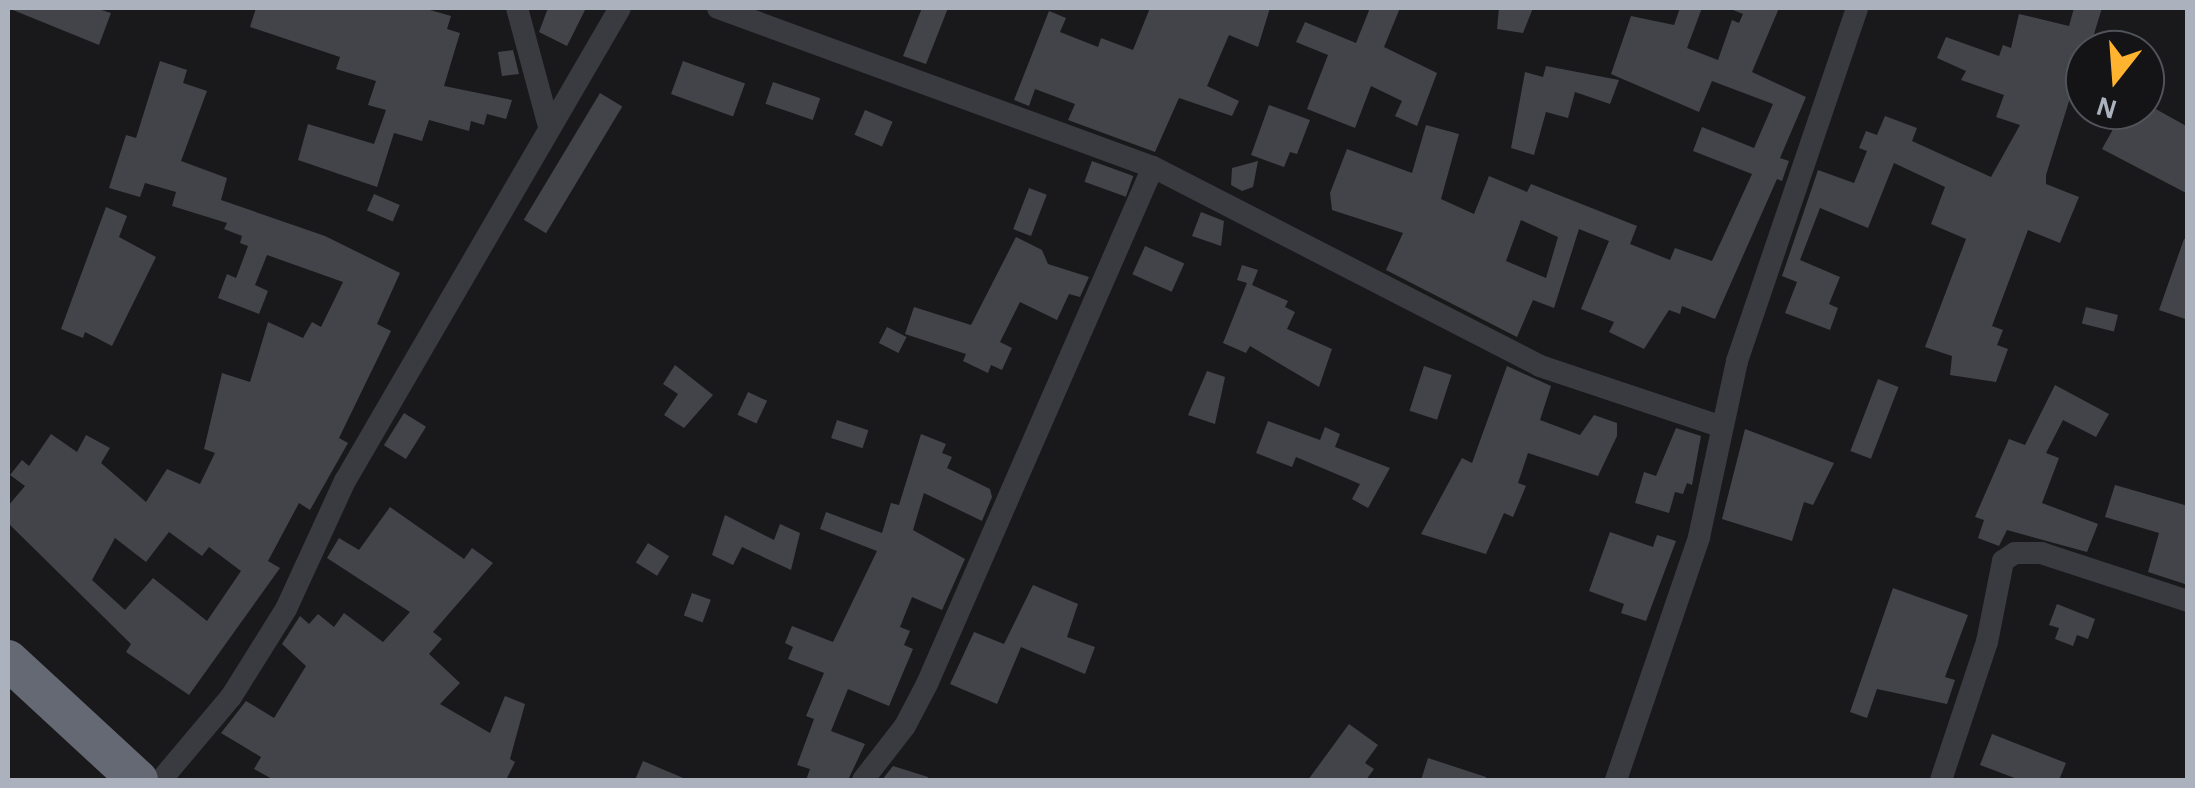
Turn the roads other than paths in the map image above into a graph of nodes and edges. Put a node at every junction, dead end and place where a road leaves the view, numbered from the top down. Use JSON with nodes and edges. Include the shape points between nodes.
{"nodes":[{"id":1,"x":517,"y":8,"type":"edge"},
{"id":2,"x":620,"y":8,"type":"edge"},
{"id":3,"x":718,"y":8,"type":"edge"},
{"id":4,"x":1857,"y":8,"type":"edge"},
{"id":5,"x":549,"y":127,"type":"junction"},
{"id":6,"x":1152,"y":167,"type":"junction"},
{"id":7,"x":1722,"y":427,"type":"junction"},
{"id":8,"x":2188,"y":601,"type":"edge"},
{"id":9,"x":8,"y":660,"type":"edge"},
{"id":10,"x":138,"y":780,"type":"edge"},
{"id":11,"x":161,"y":780,"type":"edge"},
{"id":12,"x":863,"y":780,"type":"edge"},
{"id":13,"x":1616,"y":780,"type":"edge"},
{"id":14,"x":1941,"y":780,"type":"edge"}],
"edges":[{"from":1,"to":5,"type":"street"},
{"from":2,"to":5,"type":"street"},
{"from":3,"to":6,"type":"street"},
{"from":4,"to":7,"type":"street","via":[[1754,308]]},
{"from":5,"to":11,"type":"street","via":[[344,481],[286,609],[231,696]]},
{"from":6,"to":7,"type":"street","via":[[1540,366]]},
{"from":6,"to":12,"type":"street","via":[[927,684],[894,743]]},
{"from":7,"to":13,"type":"street","via":[[1699,538]]},
{"from":8,"to":14,"type":"street","via":[[2041,552],[2015,553],[2003,561],[1987,642]]},
{"from":9,"to":10,"type":"highway"}]}
